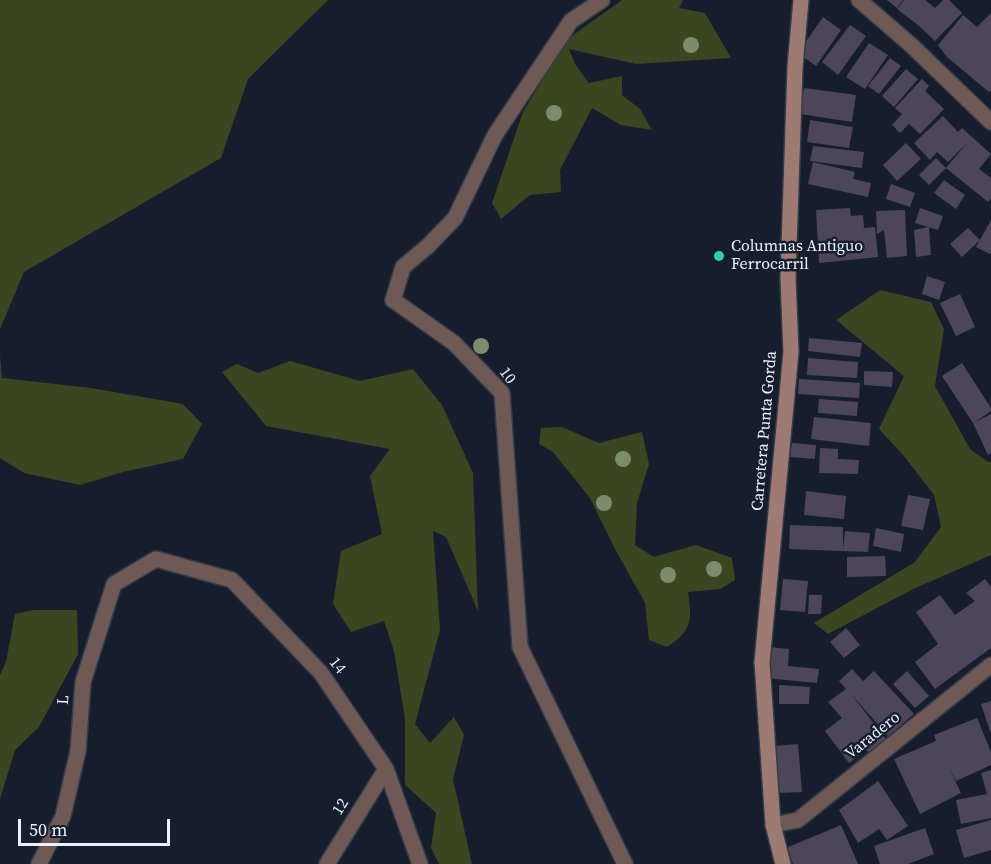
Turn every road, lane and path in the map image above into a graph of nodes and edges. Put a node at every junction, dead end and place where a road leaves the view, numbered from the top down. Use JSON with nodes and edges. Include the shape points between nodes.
{"nodes":[{"id":1,"x":602,"y":0,"type":"edge"},
{"id":2,"x":801,"y":0,"type":"edge"},
{"id":3,"x":859,"y":0,"type":"edge"},
{"id":4,"x":991,"y":122,"type":"edge"},
{"id":5,"x":156,"y":559,"type":"joint"},
{"id":6,"x":991,"y":665,"type":"edge"},
{"id":7,"x":386,"y":769,"type":"junction"},
{"id":8,"x":773,"y":825,"type":"junction"},
{"id":9,"x":39,"y":864,"type":"edge"},
{"id":10,"x":327,"y":864,"type":"edge"},
{"id":11,"x":420,"y":864,"type":"edge"},
{"id":12,"x":625,"y":864,"type":"edge"},
{"id":13,"x":783,"y":864,"type":"edge"}],
"edges":[{"from":1,"to":12,"type":"street","name":"10","via":[[571,21],[495,135],[455,218],[403,267],[393,300],[454,343],[502,393],[520,647]]},
{"from":2,"to":8,"type":"main road","name":"Carretera Punta Gorda","via":[[788,266],[790,352],[762,662]]},
{"from":3,"to":4,"type":"street"},
{"from":5,"to":7,"type":"street","name":"14","via":[[232,580],[321,673]]},
{"from":5,"to":9,"type":"street","name":"L","via":[[114,585],[83,682],[78,751],[63,816]]},
{"from":6,"to":8,"type":"street","name":"Varadero","via":[[798,820]]},
{"from":7,"to":10,"type":"street","name":"12"},
{"from":7,"to":11,"type":"street","name":"14"},
{"from":8,"to":13,"type":"main road","name":"Carretera Punta Gorda"}]}
